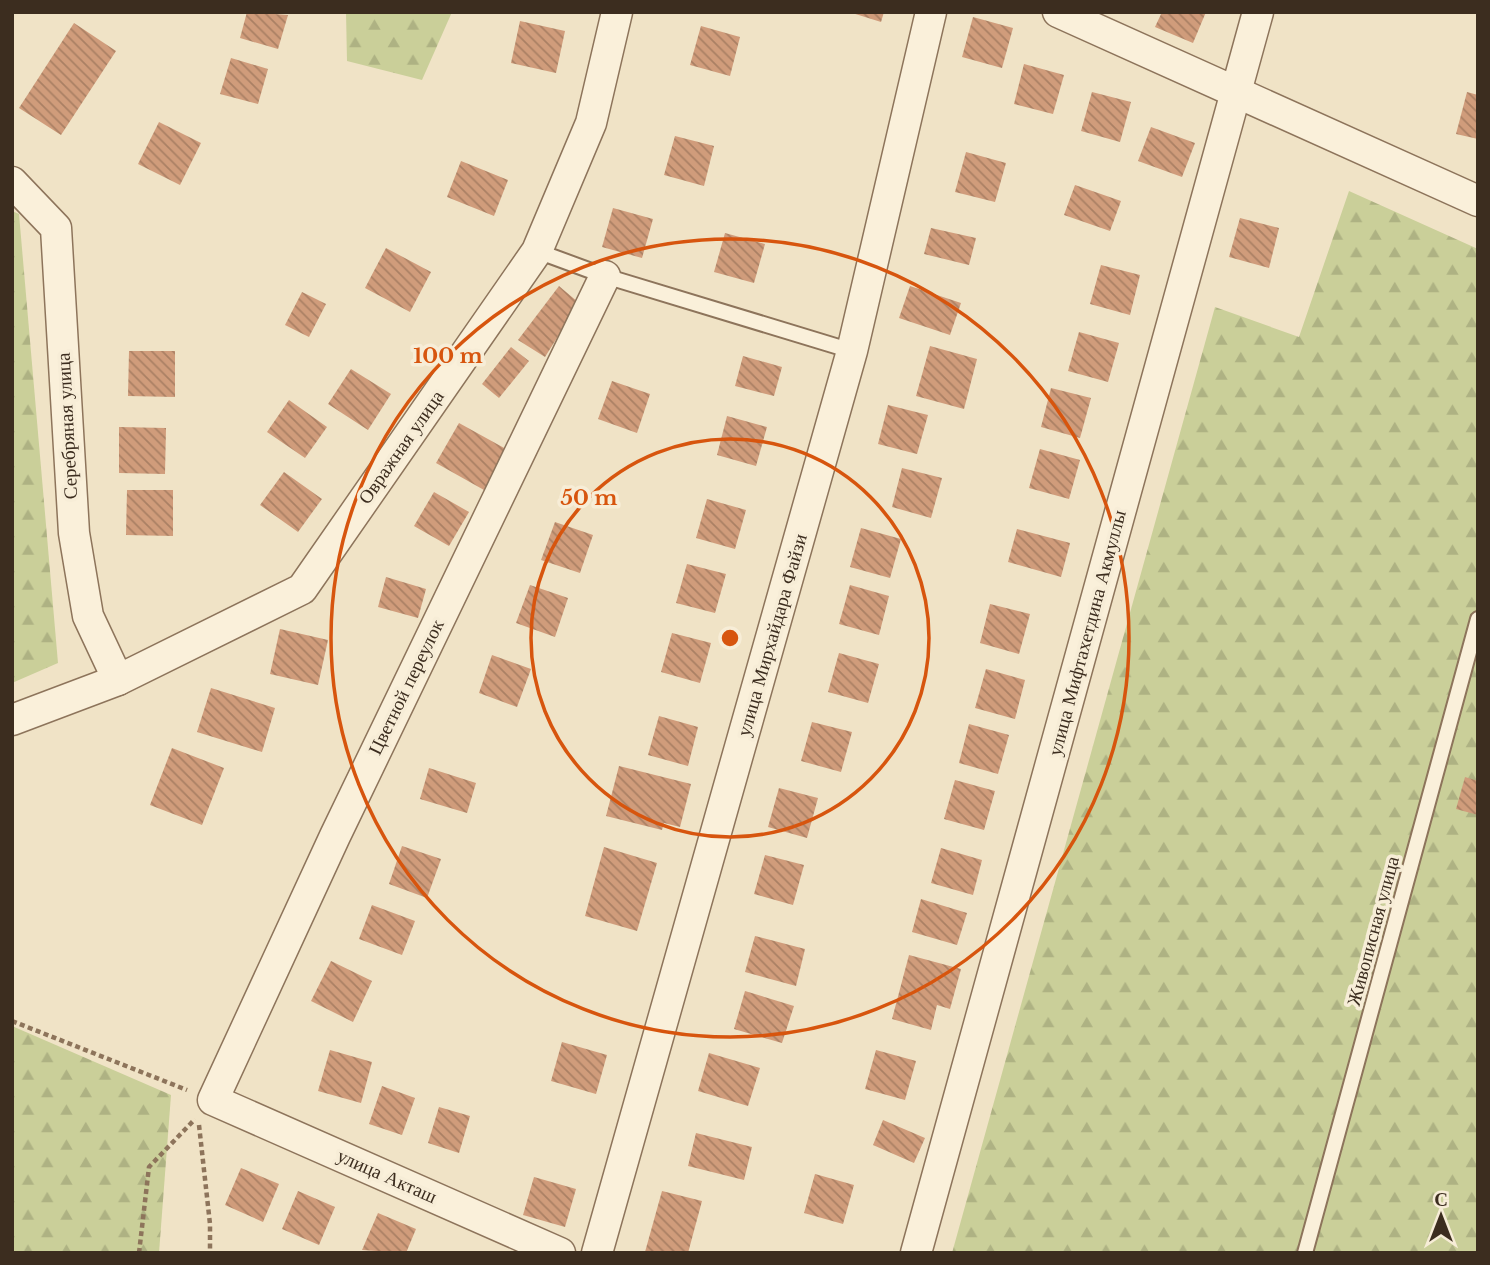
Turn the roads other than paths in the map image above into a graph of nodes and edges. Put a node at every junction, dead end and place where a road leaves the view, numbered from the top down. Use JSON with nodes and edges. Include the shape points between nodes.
{"nodes":[{"id":1,"x":617,"y":12,"type":"edge"},
{"id":2,"x":931,"y":12,"type":"edge"},
{"id":3,"x":1058,"y":12,"type":"edge"},
{"id":4,"x":1258,"y":12,"type":"edge"},
{"id":5,"x":1236,"y":93,"type":"junction"},
{"id":6,"x":12,"y":182,"type":"edge"},
{"id":7,"x":1478,"y":201,"type":"edge"},
{"id":8,"x":537,"y":251,"type":"junction"},
{"id":9,"x":605,"y":276,"type":"junction"},
{"id":10,"x":852,"y":351,"type":"junction"},
{"id":11,"x":1478,"y":620,"type":"edge"},
{"id":12,"x":118,"y":680,"type":"junction"},
{"id":13,"x":12,"y":720,"type":"edge"},
{"id":14,"x":213,"y":1100,"type":"joint"},
{"id":15,"x":560,"y":1253,"type":"edge"},
{"id":16,"x":597,"y":1253,"type":"edge"},
{"id":17,"x":916,"y":1253,"type":"edge"},
{"id":18,"x":1306,"y":1253,"type":"edge"}],
"edges":[{"from":1,"to":8,"type":"street","name":"Овражная улица","via":[[591,123]]},
{"from":2,"to":10,"type":"street","name":"улица Мирхайдара Файзи"},
{"from":3,"to":5,"type":"street"},
{"from":4,"to":5,"type":"street","name":"улица Мифтахетдина Акмуллы"},
{"from":5,"to":7,"type":"street"},
{"from":5,"to":17,"type":"street","name":"улица Мифтахетдина Акмуллы"},
{"from":6,"to":12,"type":"street","name":"Серебряная улица","via":[[56,228],[74,534],[88,616]]},
{"from":8,"to":9,"type":"lane"},
{"from":8,"to":12,"type":"street","name":"Овражная улица","via":[[302,589]]},
{"from":9,"to":10,"type":"lane"},
{"from":9,"to":14,"type":"street","name":"Цветной переулок","via":[[334,836]]},
{"from":10,"to":16,"type":"street","name":"улица Мирхайдара Файзи"},
{"from":11,"to":18,"type":"lane","name":"Живописная улица"},
{"from":12,"to":13,"type":"street","name":"Овражная улица"},
{"from":14,"to":15,"type":"street","name":"улица Акташ"}]}
